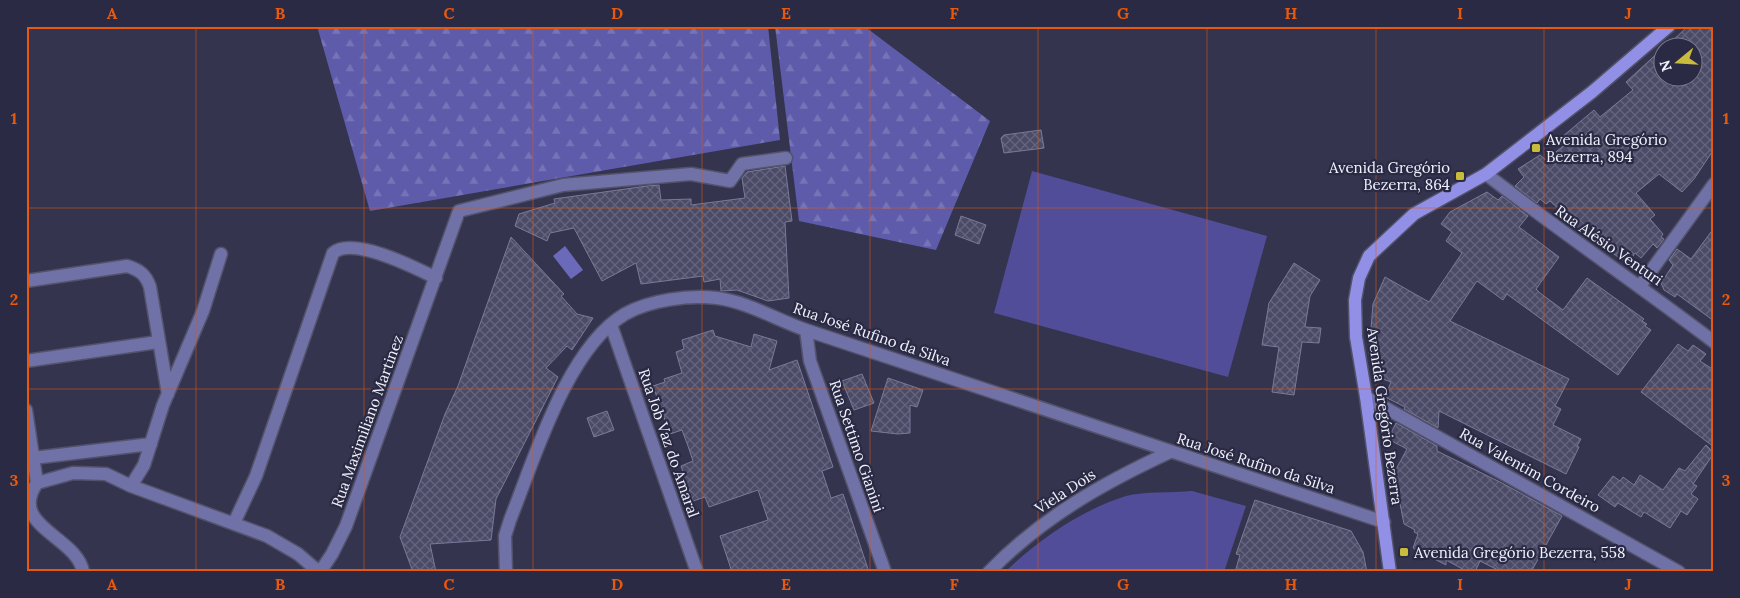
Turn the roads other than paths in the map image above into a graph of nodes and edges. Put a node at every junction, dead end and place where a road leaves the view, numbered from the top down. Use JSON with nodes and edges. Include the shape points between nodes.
{"nodes":[{"id":1,"x":1669,"y":26,"type":"edge"},
{"id":2,"x":786,"y":158,"type":"dead end"},
{"id":3,"x":1486,"y":174,"type":"junction"},
{"id":4,"x":1714,"y":184,"type":"edge"},
{"id":5,"x":221,"y":254,"type":"dead end"},
{"id":6,"x":436,"y":278,"type":"junction"},
{"id":7,"x":26,"y":281,"type":"edge"},
{"id":8,"x":1640,"y":286,"type":"junction"},
{"id":9,"x":611,"y":325,"type":"junction"},
{"id":10,"x":806,"y":330,"type":"junction"},
{"id":11,"x":158,"y":342,"type":"junction"},
{"id":12,"x":1714,"y":342,"type":"edge"},
{"id":13,"x":26,"y":361,"type":"edge"},
{"id":14,"x":168,"y":394,"type":"junction"},
{"id":15,"x":1366,"y":397,"type":"junction"},
{"id":16,"x":26,"y":410,"type":"edge"},
{"id":17,"x":150,"y":444,"type":"junction"},
{"id":18,"x":1170,"y":452,"type":"junction"},
{"id":19,"x":33,"y":458,"type":"junction"},
{"id":20,"x":38,"y":482,"type":"junction"},
{"id":21,"x":131,"y":486,"type":"junction"},
{"id":22,"x":1384,"y":522,"type":"junction"},
{"id":23,"x":234,"y":524,"type":"junction"},
{"id":24,"x":83,"y":572,"type":"edge"},
{"id":25,"x":320,"y":572,"type":"edge"},
{"id":26,"x":506,"y":572,"type":"edge"},
{"id":27,"x":697,"y":572,"type":"edge"},
{"id":28,"x":885,"y":572,"type":"edge"},
{"id":29,"x":989,"y":572,"type":"edge"},
{"id":30,"x":1390,"y":572,"type":"edge"},
{"id":31,"x":1678,"y":572,"type":"edge"}],
"edges":[{"from":1,"to":3,"type":"street","name":"Avenida Gregório Bezerra","via":[[1592,92]]},
{"from":2,"to":6,"type":"street","name":"Rua Maximiliano Martinez","via":[[742,164],[730,181],[691,174],[563,185],[460,210]]},
{"from":3,"to":8,"type":"street","name":"Rua Alésio Venturi","via":[[1546,221]]},
{"from":3,"to":15,"type":"street","name":"Avenida Gregório Bezerra","via":[[1414,214],[1370,256],[1359,278],[1355,300],[1356,337]]},
{"from":4,"to":8,"type":"street"},
{"from":5,"to":14,"type":"street","via":[[203,311]]},
{"from":6,"to":23,"type":"street","via":[[378,253],[349,247],[333,254],[256,476]]},
{"from":6,"to":25,"type":"street","name":"Rua Maximiliano Martinez","via":[[346,526]]},
{"from":7,"to":11,"type":"street","via":[[127,266],[138,269],[150,287]]},
{"from":8,"to":12,"type":"street","name":"Rua Alésio Venturi"},
{"from":9,"to":10,"type":"street","name":"Rua José Rufino da Silva","via":[[636,308],[696,297],[744,304]]},
{"from":9,"to":26,"type":"street","name":"Rua José Rufino da Silva","via":[[581,360],[548,423],[505,536]]},
{"from":9,"to":27,"type":"street","name":"Rua Job Vaz do Amaral"},
{"from":10,"to":18,"type":"street","name":"Rua José Rufino da Silva"},
{"from":10,"to":28,"type":"street","name":"Rua Settimo Gianini","via":[[810,361]]},
{"from":11,"to":13,"type":"street"},
{"from":11,"to":14,"type":"street"},
{"from":14,"to":17,"type":"street"},
{"from":15,"to":22,"type":"street","name":"Avenida Gregório Bezerra"},
{"from":15,"to":31,"type":"street","name":"Rua Valentim Cordeiro"},
{"from":16,"to":19,"type":"street"},
{"from":17,"to":19,"type":"street"},
{"from":17,"to":21,"type":"street","via":[[144,465]]},
{"from":18,"to":22,"type":"street","name":"Rua José Rufino da Silva"},
{"from":18,"to":29,"type":"street","name":"Viela Dois","via":[[1070,504],[1013,547]]},
{"from":19,"to":20,"type":"street"},
{"from":20,"to":21,"type":"street","via":[[90,472],[106,474]]},
{"from":20,"to":24,"type":"street","via":[[30,498],[32,514],[79,560]]},
{"from":21,"to":23,"type":"street"},
{"from":22,"to":30,"type":"street","name":"Avenida Gregório Bezerra"},
{"from":23,"to":25,"type":"street","via":[[286,545]]}]}
